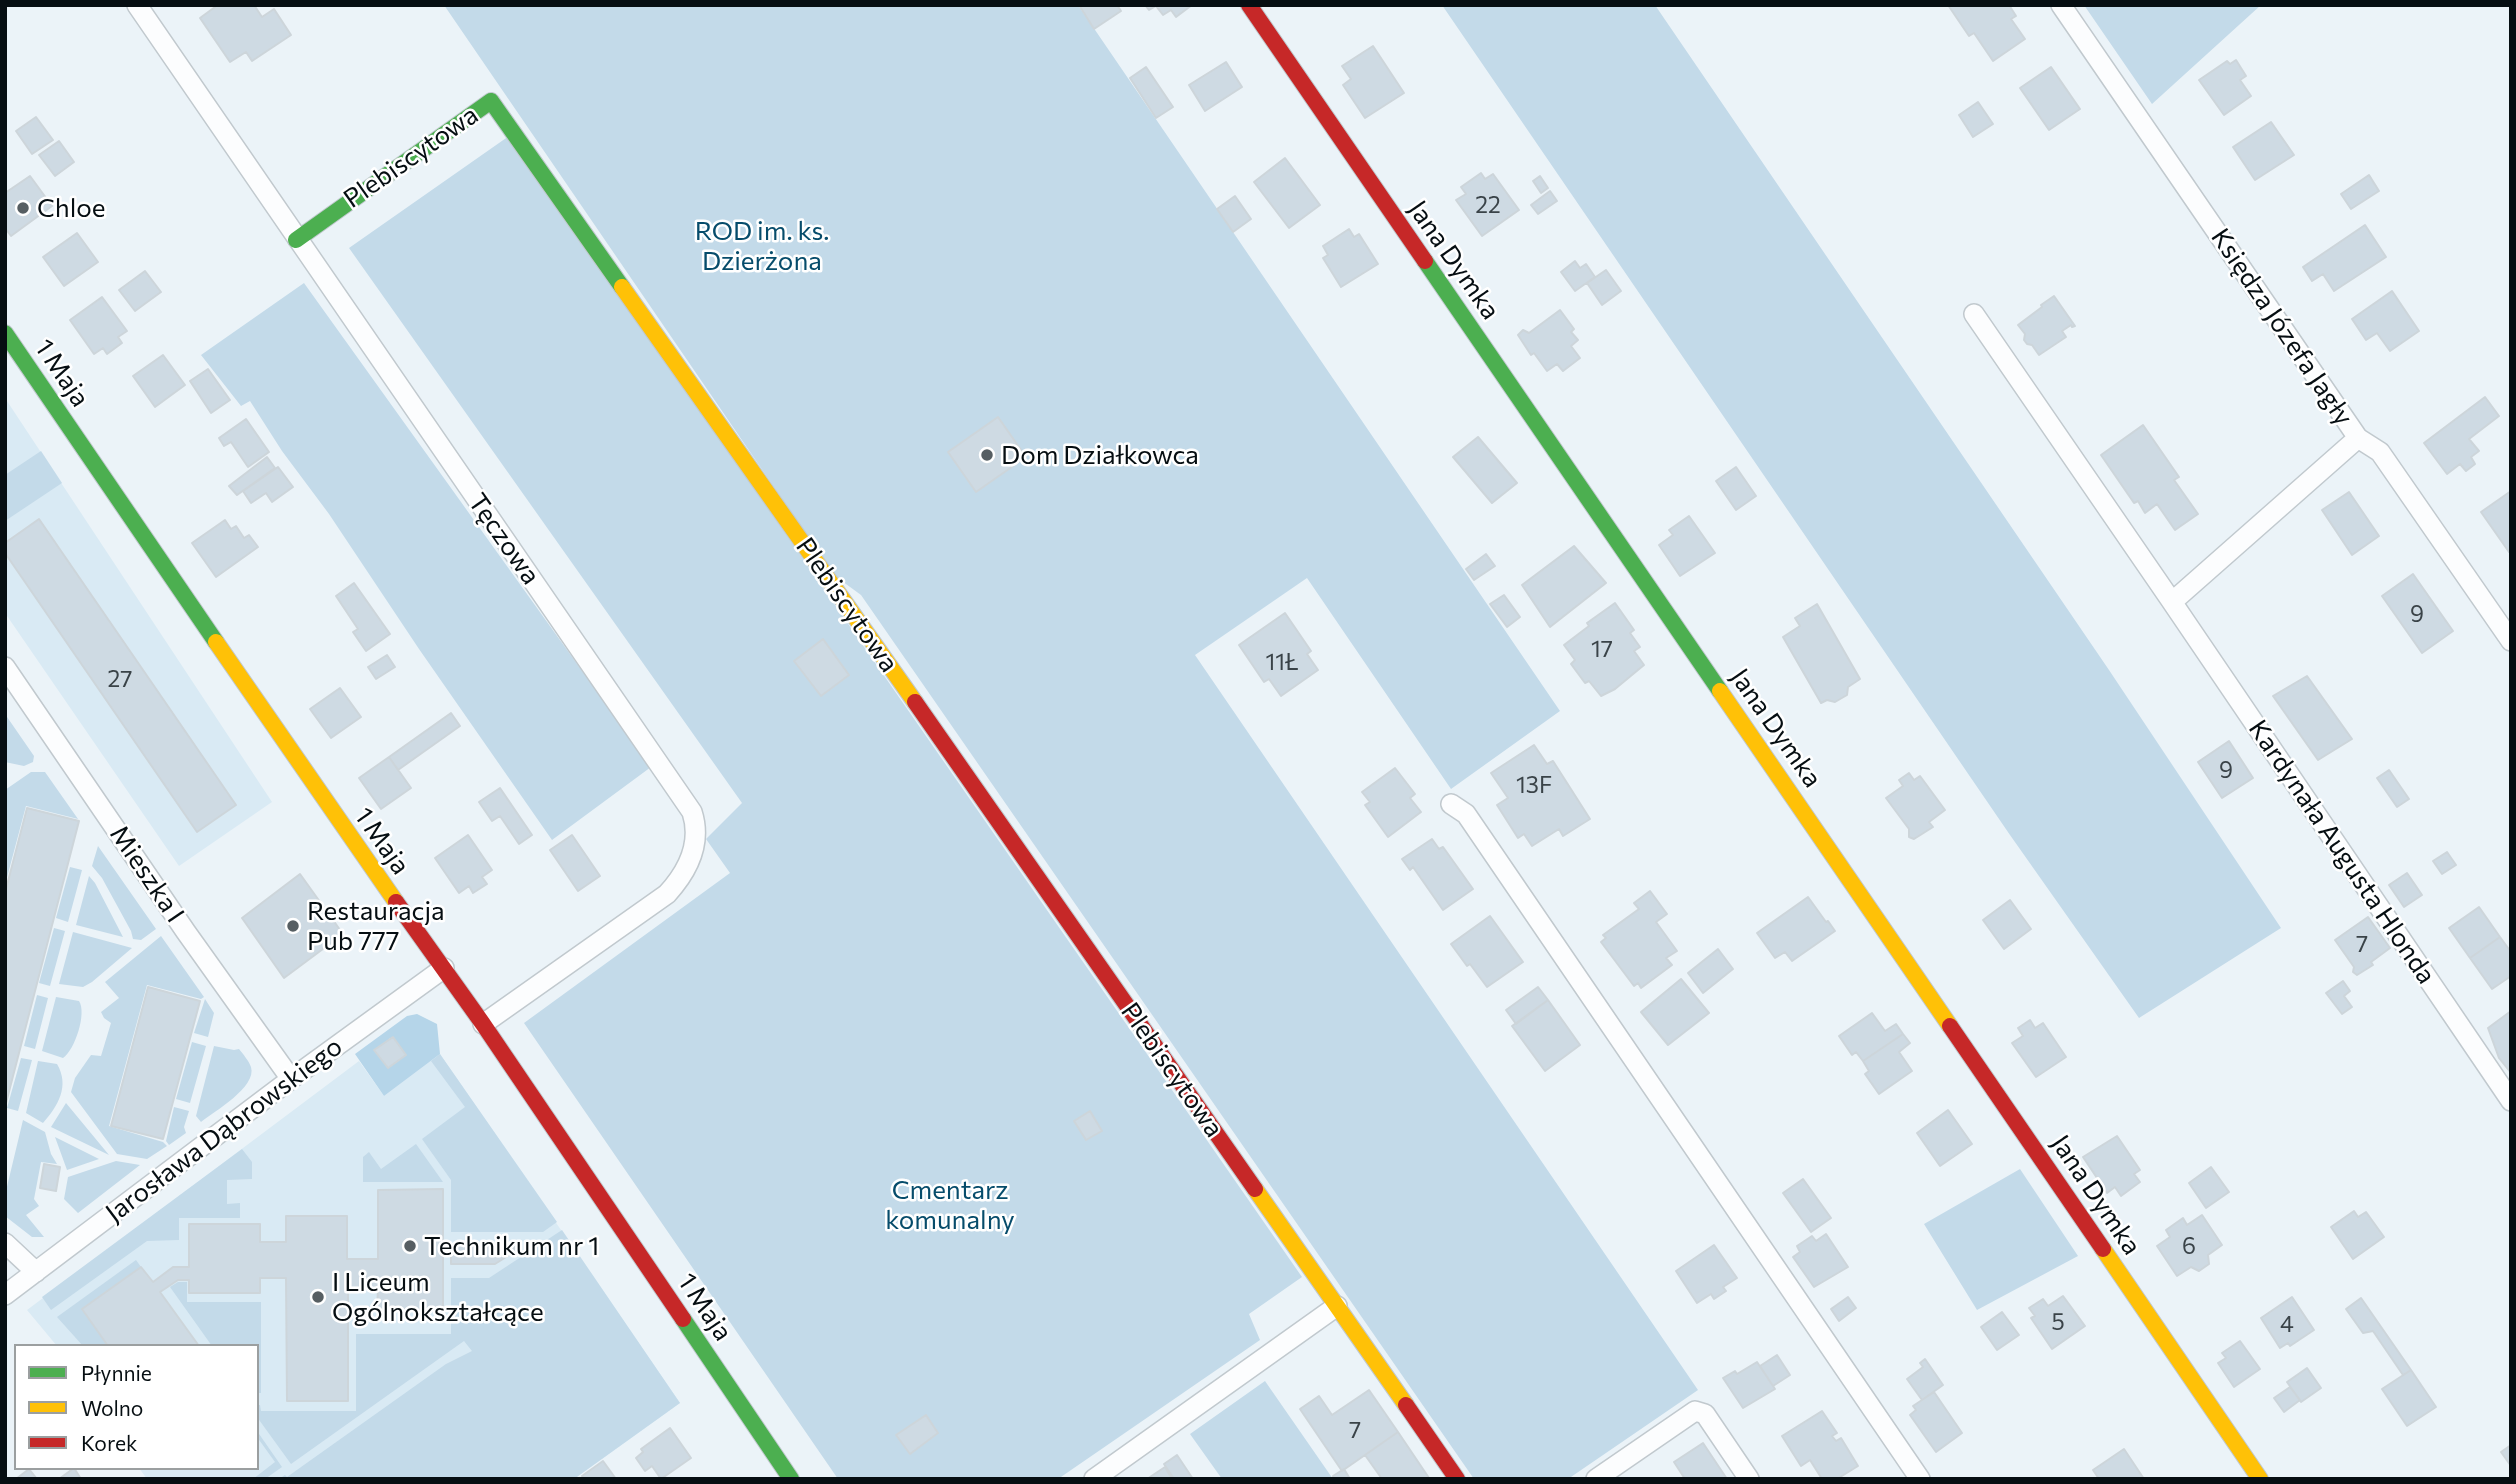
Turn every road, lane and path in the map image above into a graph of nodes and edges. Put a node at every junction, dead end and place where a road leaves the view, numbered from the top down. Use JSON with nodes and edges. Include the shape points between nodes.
{"nodes":[{"id":1,"x":136,"y":5,"type":"edge"},
{"id":2,"x":1249,"y":5,"type":"edge"},
{"id":3,"x":2061,"y":5,"type":"edge"},
{"id":4,"x":296,"y":240,"type":"junction"},
{"id":5,"x":1974,"y":314,"type":"dead end"},
{"id":6,"x":5,"y":333,"type":"edge"},
{"id":7,"x":2358,"y":438,"type":"junction"},
{"id":8,"x":2172,"y":602,"type":"junction"},
{"id":9,"x":2511,"y":641,"type":"edge"},
{"id":10,"x":5,"y":667,"type":"edge"},
{"id":11,"x":1451,"y":804,"type":"dead end"},
{"id":12,"x":444,"y":968,"type":"junction"},
{"id":13,"x":482,"y":1024,"type":"junction"},
{"id":14,"x":291,"y":1079,"type":"junction"},
{"id":15,"x":2511,"y":1101,"type":"edge"},
{"id":16,"x":5,"y":1243,"type":"edge"},
{"id":17,"x":36,"y":1272,"type":"junction"},
{"id":18,"x":5,"y":1295,"type":"edge"},
{"id":19,"x":1336,"y":1306,"type":"junction"},
{"id":20,"x":791,"y":1479,"type":"edge"},
{"id":21,"x":1094,"y":1479,"type":"edge"},
{"id":22,"x":1457,"y":1479,"type":"edge"},
{"id":23,"x":1596,"y":1479,"type":"edge"},
{"id":24,"x":1749,"y":1479,"type":"edge"},
{"id":25,"x":1920,"y":1479,"type":"edge"},
{"id":26,"x":2260,"y":1479,"type":"edge"}],
"edges":[{"from":1,"to":4,"type":"street","name":"Tęczowa"},
{"from":2,"to":26,"type":"street","name":"Jana Dymka"},
{"from":3,"to":7,"type":"street","name":"Księdza Józefa Jagły"},
{"from":4,"to":13,"type":"street","name":"Tęczowa","via":[[694,818],[692,855],[667,894]]},
{"from":4,"to":19,"type":"street","name":"Plebiscytowa","via":[[491,101]]},
{"from":5,"to":8,"type":"street","name":"Kardynała Augusta Hlonda"},
{"from":6,"to":12,"type":"street","name":"1 Maja","via":[[340,824]]},
{"from":7,"to":8,"type":"street"},
{"from":7,"to":9,"type":"street","name":"Księdza Józefa Jagły","via":[[2380,452]]},
{"from":8,"to":15,"type":"street","name":"Kardynała Augusta Hlonda"},
{"from":10,"to":14,"type":"street","name":"Mieszka I"},
{"from":11,"to":25,"type":"street","via":[[1466,814]]},
{"from":12,"to":13,"type":"street","name":"1 Maja"},
{"from":12,"to":14,"type":"street","name":"Jarosława Dąbrowskiego"},
{"from":13,"to":20,"type":"street","name":"1 Maja"},
{"from":14,"to":17,"type":"street","name":"Jarosława Dąbrowskiego"},
{"from":16,"to":17,"type":"street"},
{"from":17,"to":18,"type":"street","name":"Jarosława Dąbrowskiego"},
{"from":19,"to":21,"type":"street"},
{"from":19,"to":22,"type":"street","name":"Plebiscytowa"},
{"from":23,"to":24,"type":"street","via":[[1695,1411],[1705,1414]]}]}
